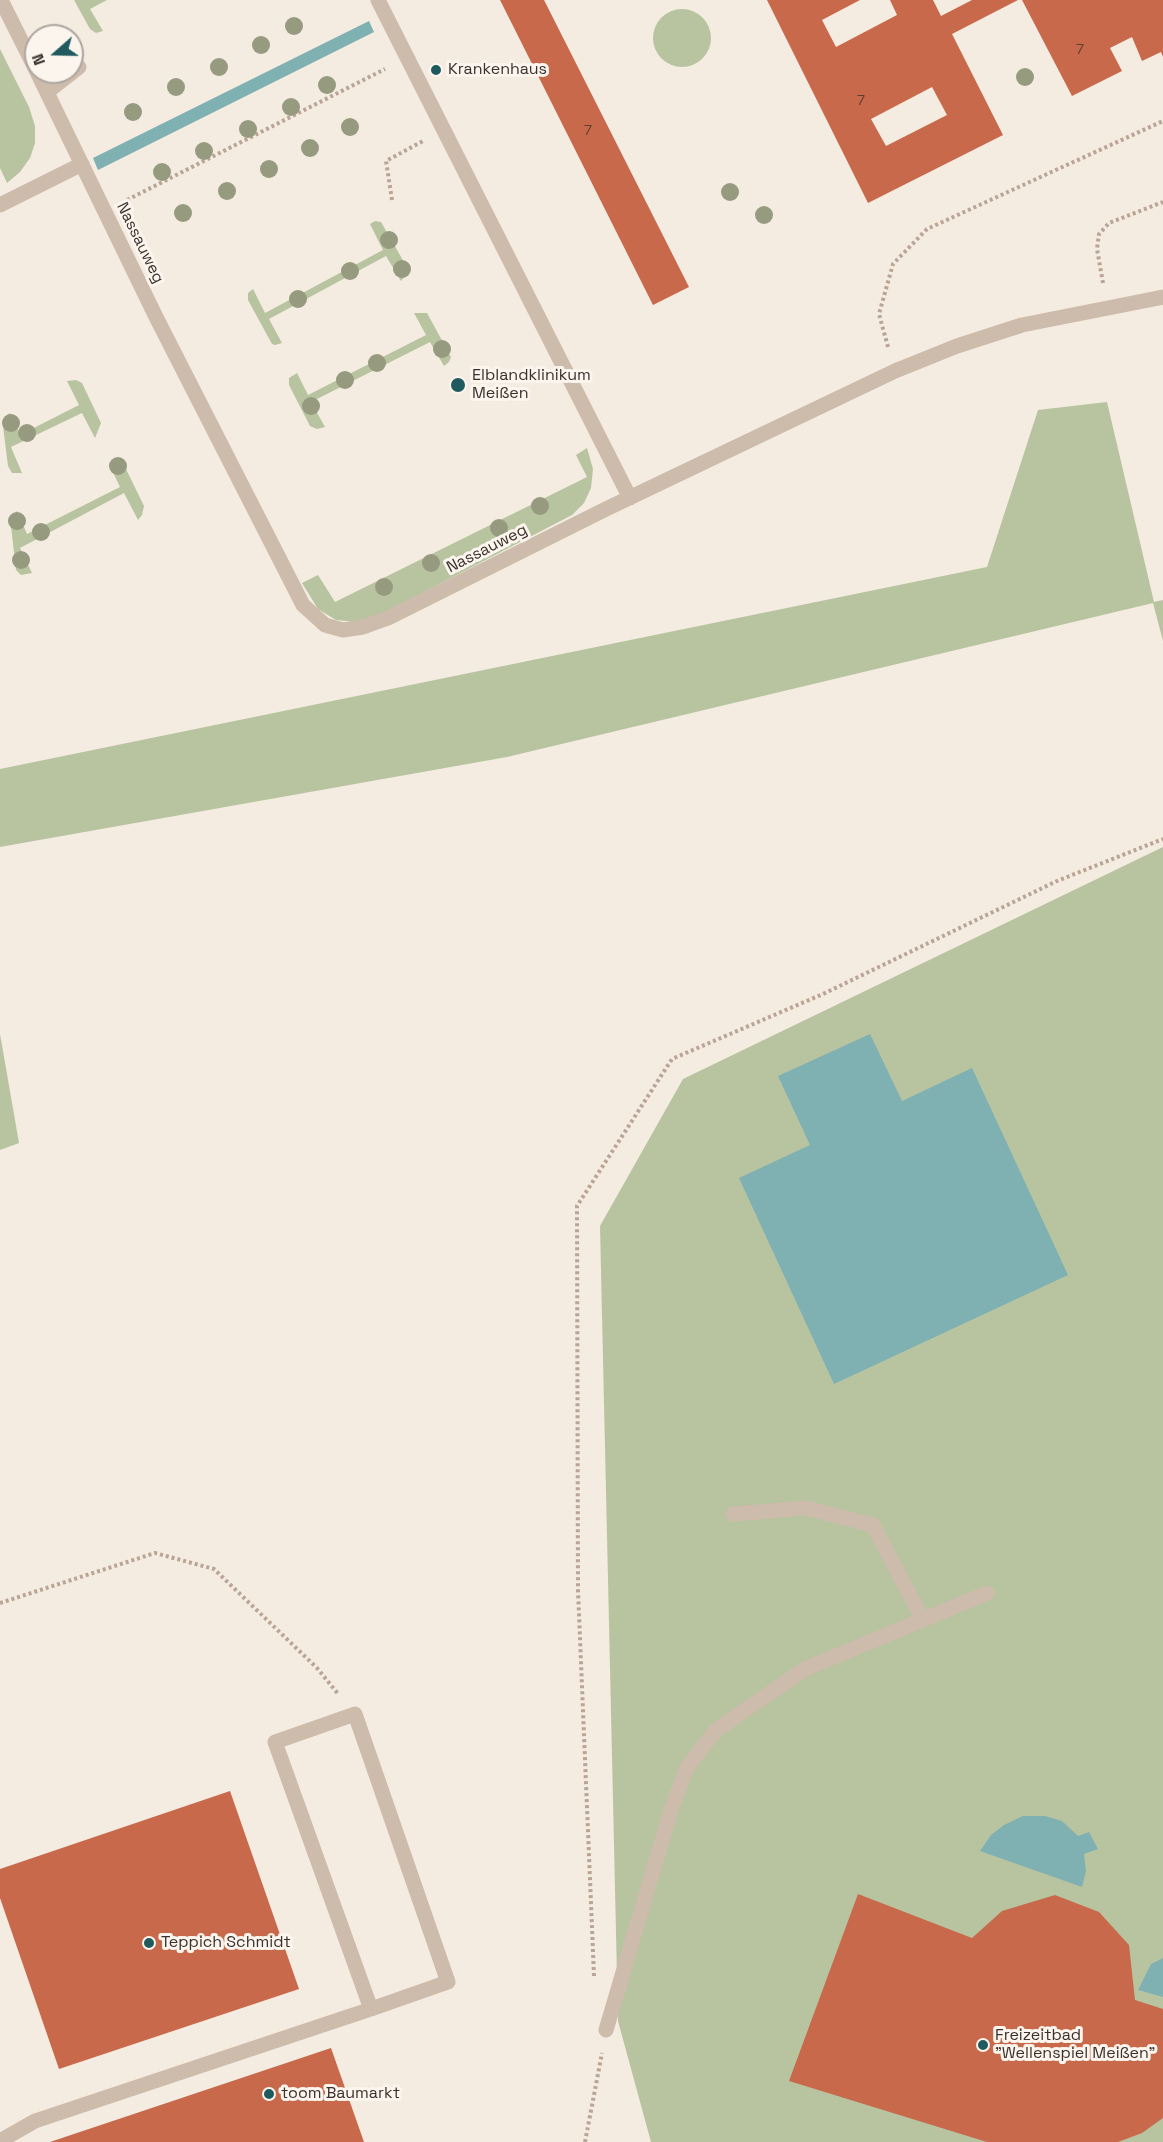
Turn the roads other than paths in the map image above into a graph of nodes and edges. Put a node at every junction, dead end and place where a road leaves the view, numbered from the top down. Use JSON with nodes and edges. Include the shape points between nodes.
{"nodes":[{"id":1,"x":1,"y":0,"type":"edge"},
{"id":2,"x":378,"y":0,"type":"edge"},
{"id":3,"x":24,"y":47,"type":"edge"},
{"id":4,"x":43,"y":84,"type":"edge"},
{"id":5,"x":57,"y":84,"type":"edge"},
{"id":6,"x":47,"y":92,"type":"junction"},
{"id":7,"x":82,"y":164,"type":"junction"},
{"id":8,"x":0,"y":205,"type":"edge"},
{"id":9,"x":1163,"y":297,"type":"edge"},
{"id":10,"x":630,"y":498,"type":"junction"},
{"id":11,"x":734,"y":1515,"type":"dead end"},
{"id":12,"x":987,"y":1593,"type":"dead end"},
{"id":13,"x":923,"y":1620,"type":"junction"},
{"id":14,"x":371,"y":2009,"type":"junction"},
{"id":15,"x":606,"y":2030,"type":"road end"},
{"id":16,"x":0,"y":2141,"type":"edge"}],
"edges":[{"from":1,"to":3,"type":"lane","name":"Nassauweg"},
{"from":2,"to":10,"type":"lane"},
{"from":4,"to":6,"type":"lane","name":"Nassauweg"},
{"from":5,"to":6,"type":"lane"},
{"from":6,"to":7,"type":"lane","name":"Nassauweg"},
{"from":7,"to":8,"type":"lane"},
{"from":7,"to":10,"type":"lane","name":"Nassauweg","via":[[294,589],[303,605],[324,625],[343,630],[388,618]]},
{"from":9,"to":10,"type":"lane","name":"Nassauweg","via":[[1022,325],[957,346],[895,371]]},
{"from":11,"to":13,"type":"lane","via":[[806,1508],[873,1524]]},
{"from":12,"to":13,"type":"lane"},
{"from":13,"to":15,"type":"lane","via":[[805,1670],[716,1730],[687,1767]]},
{"from":14,"to":14,"type":"lane","via":[[448,1982],[355,1714],[275,1742]]},
{"from":14,"to":16,"type":"lane","via":[[35,2121]]}]}
